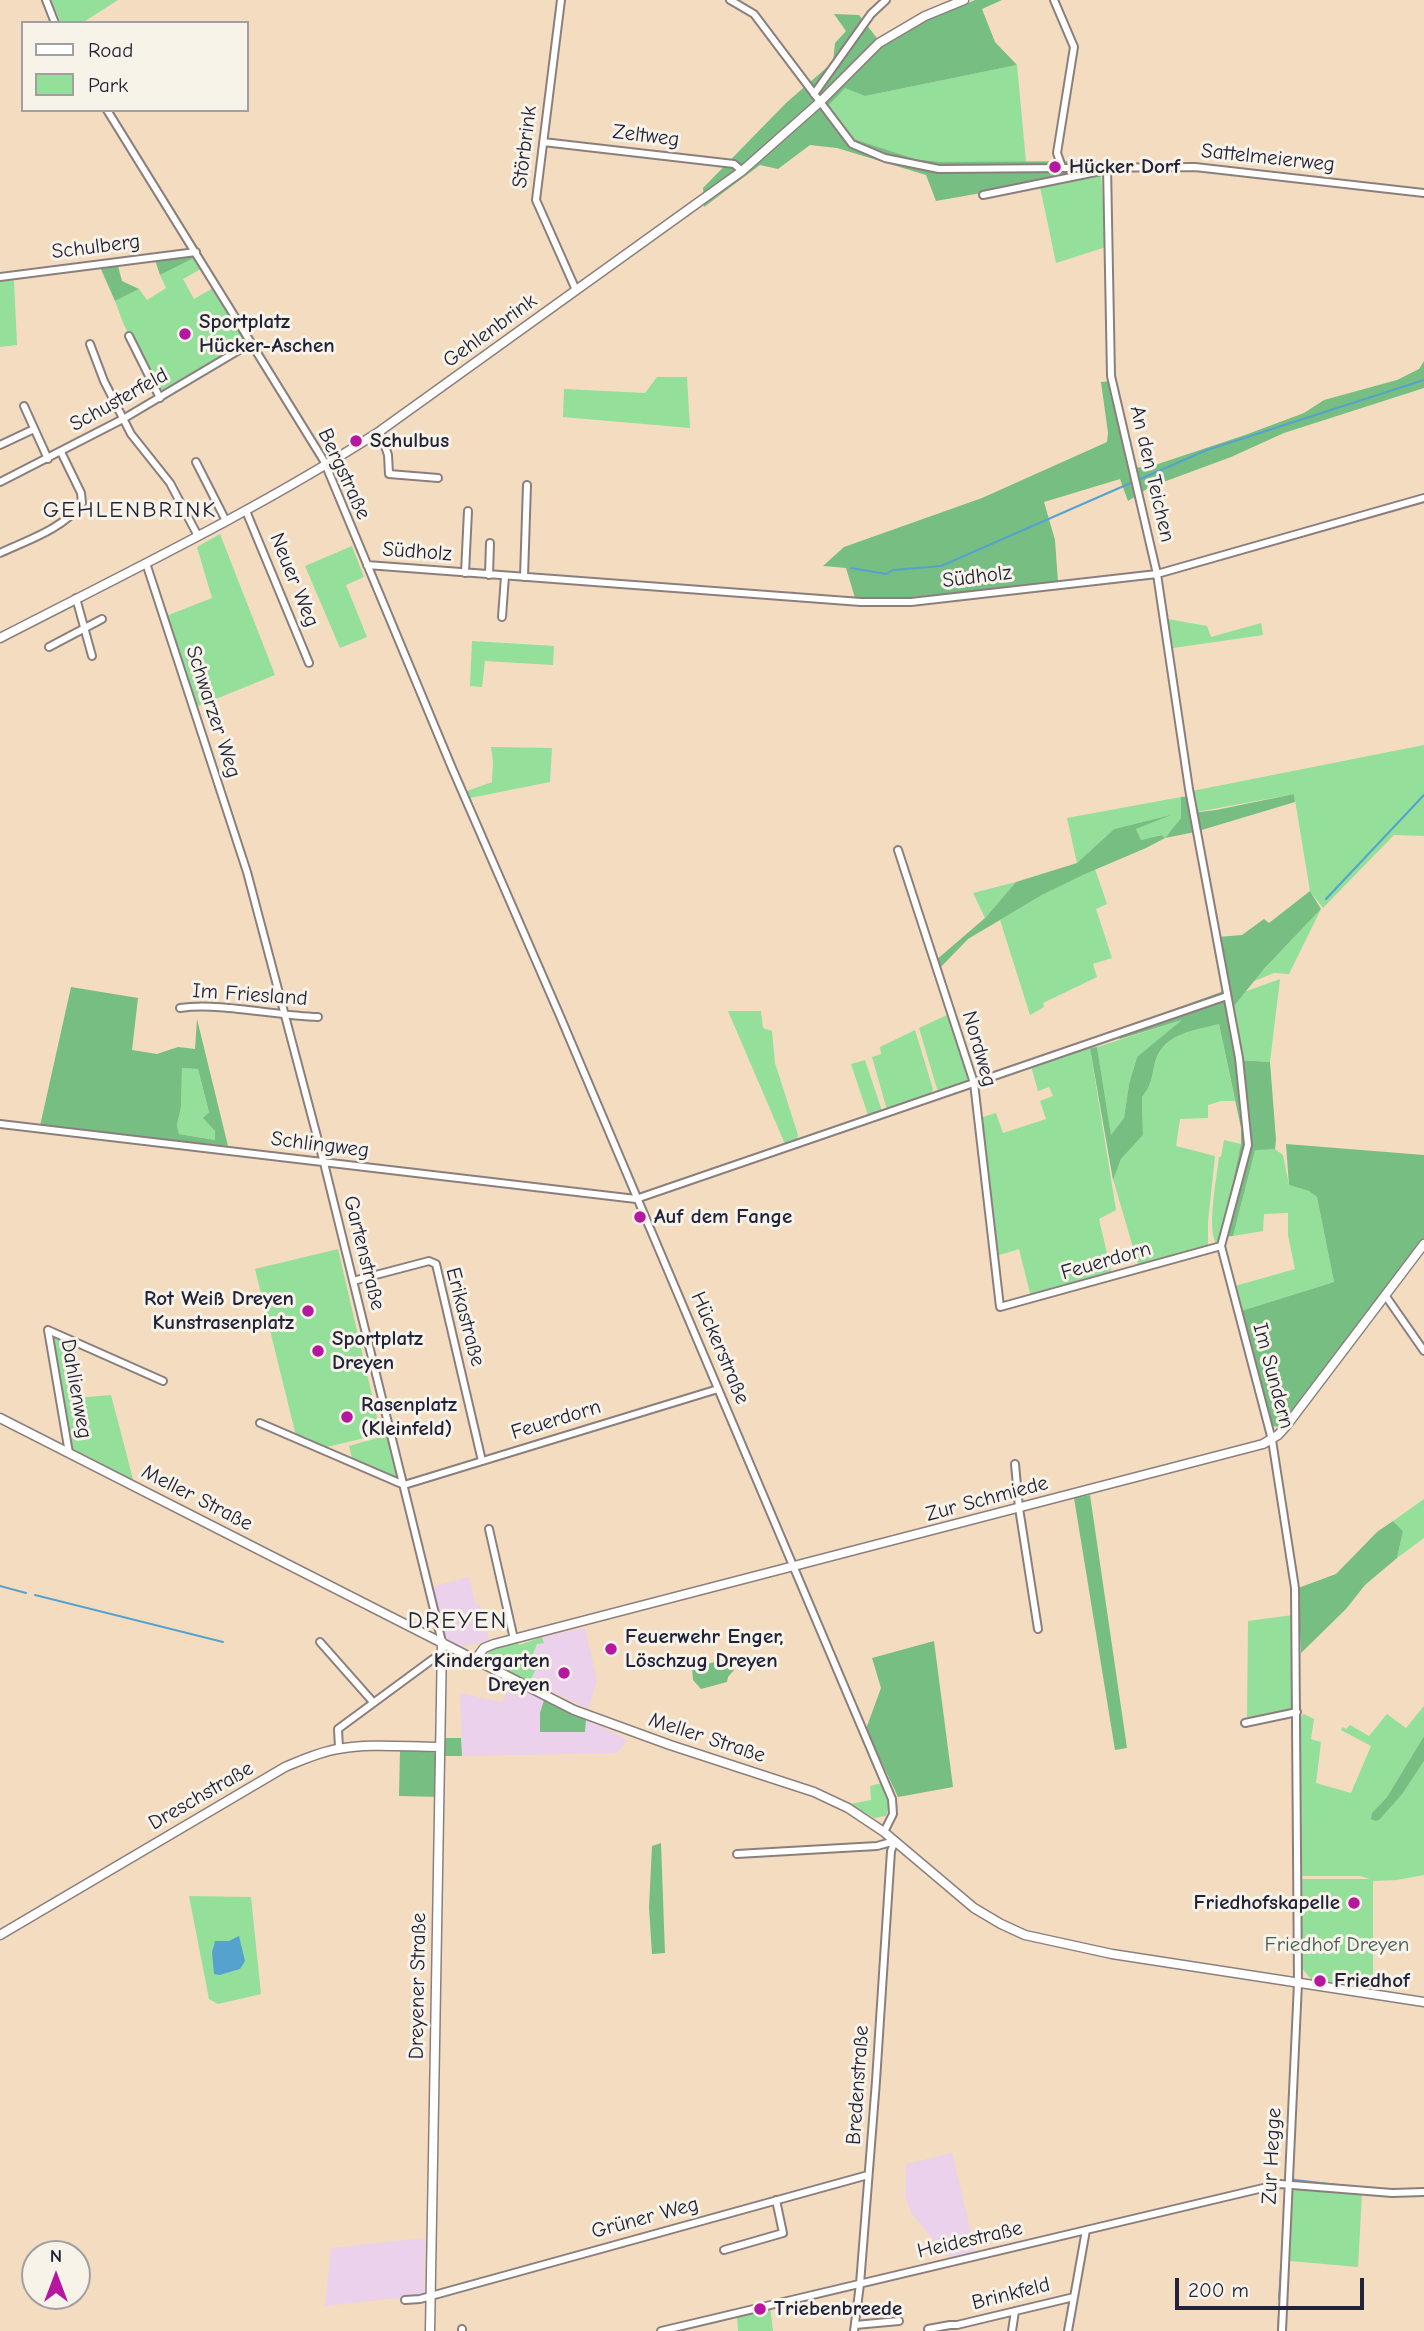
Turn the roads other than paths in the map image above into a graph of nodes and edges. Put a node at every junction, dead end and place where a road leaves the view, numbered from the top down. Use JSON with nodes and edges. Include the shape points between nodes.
{"nodes":[{"id":1,"x":46,"y":0,"type":"edge"},
{"id":2,"x":561,"y":0,"type":"edge"},
{"id":3,"x":730,"y":0,"type":"edge"},
{"id":4,"x":886,"y":0,"type":"edge"},
{"id":5,"x":964,"y":0,"type":"edge"},
{"id":6,"x":1054,"y":0,"type":"edge"},
{"id":7,"x":54,"y":21,"type":"edge"},
{"id":8,"x":814,"y":93,"type":"junction"},
{"id":9,"x":820,"y":102,"type":"junction"},
{"id":10,"x":108,"y":112,"type":"edge"},
{"id":11,"x":543,"y":142,"type":"junction"},
{"id":12,"x":1107,"y":166,"type":"junction"},
{"id":13,"x":1058,"y":167,"type":"junction"},
{"id":14,"x":743,"y":171,"type":"junction"},
{"id":15,"x":1424,"y":193,"type":"edge"},
{"id":16,"x":983,"y":195,"type":"dead end"},
{"id":17,"x":195,"y":252,"type":"junction"},
{"id":18,"x":0,"y":277,"type":"edge"},
{"id":19,"x":576,"y":290,"type":"junction"},
{"id":20,"x":128,"y":336,"type":"dead end"},
{"id":21,"x":251,"y":343,"type":"junction"},
{"id":22,"x":90,"y":344,"type":"dead end"},
{"id":23,"x":160,"y":398,"type":"junction"},
{"id":24,"x":24,"y":405,"type":"dead end"},
{"id":25,"x":123,"y":419,"type":"junction"},
{"id":26,"x":34,"y":429,"type":"junction"},
{"id":27,"x":380,"y":430,"type":"junction"},
{"id":28,"x":0,"y":445,"type":"edge"},
{"id":29,"x":61,"y":452,"type":"junction"},
{"id":30,"x":48,"y":458,"type":"junction"},
{"id":31,"x":196,"y":462,"type":"dead end"},
{"id":32,"x":325,"y":467,"type":"junction"},
{"id":33,"x":438,"y":478,"type":"dead end"},
{"id":34,"x":0,"y":482,"type":"edge"},
{"id":35,"x":527,"y":485,"type":"dead end"},
{"id":36,"x":1424,"y":498,"type":"edge"},
{"id":37,"x":468,"y":510,"type":"dead end"},
{"id":38,"x":246,"y":511,"type":"junction"},
{"id":39,"x":226,"y":521,"type":"junction"},
{"id":40,"x":198,"y":536,"type":"junction"},
{"id":41,"x":490,"y":542,"type":"dead end"},
{"id":42,"x":0,"y":553,"type":"edge"},
{"id":43,"x":146,"y":563,"type":"junction"},
{"id":44,"x":367,"y":565,"type":"junction"},
{"id":45,"x":465,"y":573,"type":"junction"},
{"id":46,"x":1157,"y":574,"type":"junction"},
{"id":47,"x":489,"y":575,"type":"junction"},
{"id":48,"x":505,"y":576,"type":"junction"},
{"id":49,"x":524,"y":577,"type":"junction"},
{"id":50,"x":76,"y":598,"type":"junction"},
{"id":51,"x":502,"y":617,"type":"dead end"},
{"id":52,"x":102,"y":619,"type":"dead end"},
{"id":53,"x":84,"y":628,"type":"junction"},
{"id":54,"x":0,"y":638,"type":"edge"},
{"id":55,"x":49,"y":647,"type":"dead end"},
{"id":56,"x":92,"y":656,"type":"dead end"},
{"id":57,"x":309,"y":663,"type":"dead end"},
{"id":58,"x":1189,"y":788,"type":"joint"},
{"id":59,"x":898,"y":850,"type":"dead end"},
{"id":60,"x":247,"y":872,"type":"joint"},
{"id":61,"x":500,"y":878,"type":"joint"},
{"id":62,"x":1227,"y":996,"type":"junction"},
{"id":63,"x":180,"y":1009,"type":"dead end"},
{"id":64,"x":285,"y":1016,"type":"junction"},
{"id":65,"x":318,"y":1017,"type":"dead end"},
{"id":66,"x":974,"y":1083,"type":"junction"},
{"id":67,"x":0,"y":1124,"type":"edge"},
{"id":68,"x":324,"y":1163,"type":"junction"},
{"id":69,"x":636,"y":1199,"type":"junction"},
{"id":70,"x":1424,"y":1244,"type":"edge"},
{"id":71,"x":1221,"y":1246,"type":"junction"},
{"id":72,"x":353,"y":1280,"type":"junction"},
{"id":73,"x":1385,"y":1294,"type":"junction"},
{"id":74,"x":1000,"y":1307,"type":"joint"},
{"id":75,"x":1424,"y":1351,"type":"edge"},
{"id":76,"x":163,"y":1381,"type":"dead end"},
{"id":77,"x":718,"y":1389,"type":"junction"},
{"id":78,"x":0,"y":1418,"type":"edge"},
{"id":79,"x":260,"y":1423,"type":"dead end"},
{"id":80,"x":1272,"y":1440,"type":"junction"},
{"id":81,"x":69,"y":1453,"type":"junction"},
{"id":82,"x":482,"y":1461,"type":"junction"},
{"id":83,"x":1015,"y":1464,"type":"dead end"},
{"id":84,"x":404,"y":1485,"type":"junction"},
{"id":85,"x":1019,"y":1508,"type":"junction"},
{"id":86,"x":489,"y":1529,"type":"dead end"},
{"id":87,"x":794,"y":1568,"type":"junction"},
{"id":88,"x":1038,"y":1629,"type":"dead end"},
{"id":89,"x":514,"y":1639,"type":"junction"},
{"id":90,"x":320,"y":1642,"type":"dead end"},
{"id":91,"x":442,"y":1643,"type":"junction"},
{"id":92,"x":441,"y":1658,"type":"junction"},
{"id":93,"x":475,"y":1660,"type":"junction"},
{"id":94,"x":373,"y":1702,"type":"junction"},
{"id":95,"x":1297,"y":1713,"type":"junction"},
{"id":96,"x":1245,"y":1723,"type":"dead end"},
{"id":97,"x":439,"y":1747,"type":"junction"},
{"id":98,"x":339,"y":1748,"type":"junction"},
{"id":99,"x":884,"y":1832,"type":"junction"},
{"id":100,"x":895,"y":1842,"type":"junction"},
{"id":101,"x":737,"y":1854,"type":"dead end"},
{"id":102,"x":0,"y":1935,"type":"edge"},
{"id":103,"x":1298,"y":1983,"type":"junction"},
{"id":104,"x":1424,"y":2002,"type":"edge"},
{"id":105,"x":868,"y":2175,"type":"junction"},
{"id":106,"x":1287,"y":2183,"type":"junction"},
{"id":107,"x":1424,"y":2192,"type":"edge"},
{"id":108,"x":776,"y":2200,"type":"junction"},
{"id":109,"x":1086,"y":2230,"type":"junction"},
{"id":110,"x":724,"y":2250,"type":"dead end"},
{"id":111,"x":860,"y":2284,"type":"junction"},
{"id":112,"x":431,"y":2295,"type":"junction"},
{"id":113,"x":1074,"y":2297,"type":"junction"},
{"id":114,"x":405,"y":2300,"type":"dead end"},
{"id":115,"x":1015,"y":2311,"type":"junction"},
{"id":116,"x":899,"y":2321,"type":"dead end"},
{"id":117,"x":855,"y":2328,"type":"edge"},
{"id":118,"x":956,"y":2328,"type":"edge"},
{"id":119,"x":679,"y":2329,"type":"edge"},
{"id":120,"x":928,"y":2329,"type":"edge"},
{"id":121,"x":430,"y":2331,"type":"edge"},
{"id":122,"x":661,"y":2331,"type":"edge"},
{"id":123,"x":1012,"y":2331,"type":"edge"},
{"id":124,"x":1068,"y":2331,"type":"edge"},
{"id":125,"x":1282,"y":2331,"type":"edge"}],
"edges":[{"from":1,"to":7,"type":"street"},
{"from":2,"to":11,"type":"street","name":"Störbrink"},
{"from":3,"to":8,"type":"street","name":"Sattelmeierweg","via":[[754,14]]},
{"from":4,"to":8,"type":"street"},
{"from":5,"to":9,"type":"street","name":"Gehlenbrink","via":[[879,43]]},
{"from":6,"to":13,"type":"street","via":[[1074,47]]},
{"from":8,"to":9,"type":"street","name":"Sattelmeierweg"},
{"from":9,"to":13,"type":"street","name":"Sattelmeierweg","via":[[852,144],[885,158],[939,169]]},
{"from":9,"to":14,"type":"street","name":"Gehlenbrink"},
{"from":10,"to":17,"type":"street","name":"Bergstraße"},
{"from":11,"to":14,"type":"street","name":"Zeltweg","via":[[734,164]]},
{"from":11,"to":19,"type":"street","name":"Störbrink","via":[[536,200]]},
{"from":12,"to":13,"type":"street","name":"Sattelmeierweg"},
{"from":12,"to":15,"type":"street","name":"Sattelmeierweg","via":[[1195,167]]},
{"from":12,"to":16,"type":"street","name":"Sattelmeierweg","via":[[1101,171]]},
{"from":12,"to":46,"type":"street","name":"An den Teichen","via":[[1111,376]]},
{"from":14,"to":19,"type":"street","name":"Gehlenbrink"},
{"from":17,"to":18,"type":"street","name":"Schulberg"},
{"from":17,"to":21,"type":"street","name":"Bergstraße"},
{"from":19,"to":27,"type":"street","name":"Gehlenbrink"},
{"from":20,"to":23,"type":"street"},
{"from":21,"to":23,"type":"street","name":"Schusterfeld"},
{"from":21,"to":32,"type":"street","name":"Bergstraße"},
{"from":22,"to":25,"type":"street"},
{"from":23,"to":25,"type":"street","name":"Schusterfeld"},
{"from":24,"to":26,"type":"street"},
{"from":25,"to":29,"type":"street","name":"Schusterfeld"},
{"from":25,"to":40,"type":"street","via":[[170,483]]},
{"from":26,"to":28,"type":"street"},
{"from":26,"to":30,"type":"street"},
{"from":27,"to":32,"type":"street","name":"Gehlenbrink"},
{"from":27,"to":33,"type":"street","via":[[389,474]]},
{"from":29,"to":30,"type":"street","name":"Schusterfeld"},
{"from":29,"to":42,"type":"street","via":[[82,503],[52,529]]},
{"from":30,"to":34,"type":"street","name":"Schusterfeld"},
{"from":31,"to":39,"type":"street"},
{"from":32,"to":38,"type":"street","name":"Gehlenbrink"},
{"from":32,"to":44,"type":"street","name":"Bergstraße"},
{"from":35,"to":49,"type":"street"},
{"from":36,"to":46,"type":"street","name":"Südholz"},
{"from":37,"to":45,"type":"street","name":"Südholz"},
{"from":38,"to":39,"type":"street","name":"Gehlenbrink"},
{"from":38,"to":57,"type":"street","name":"Neuer Weg"},
{"from":39,"to":40,"type":"street","name":"Gehlenbrink"},
{"from":40,"to":43,"type":"street","name":"Gehlenbrink"},
{"from":41,"to":47,"type":"street"},
{"from":43,"to":50,"type":"street","name":"Gehlenbrink"},
{"from":43,"to":60,"type":"street","name":"Schwarzer Weg"},
{"from":44,"to":45,"type":"street","name":"Südholz"},
{"from":44,"to":61,"type":"street","name":"Bergstraße"},
{"from":45,"to":47,"type":"street","name":"Südholz"},
{"from":46,"to":49,"type":"street","name":"Südholz","via":[[911,602]]},
{"from":46,"to":58,"type":"street","name":"An den Teichen"},
{"from":47,"to":48,"type":"street","name":"Südholz"},
{"from":48,"to":49,"type":"street","name":"Südholz"},
{"from":48,"to":51,"type":"street"},
{"from":50,"to":53,"type":"street"},
{"from":50,"to":54,"type":"street","name":"Gehlenbrink"},
{"from":52,"to":53,"type":"street"},
{"from":53,"to":55,"type":"street"},
{"from":53,"to":56,"type":"street"},
{"from":58,"to":62,"type":"street","name":"Im Sundern"},
{"from":59,"to":66,"type":"street","name":"Nordweg"},
{"from":60,"to":64,"type":"street","name":"Gartenstraße"},
{"from":61,"to":69,"type":"street","name":"Hückerstraße"},
{"from":62,"to":66,"type":"street"},
{"from":62,"to":71,"type":"street","name":"Im Sundern","via":[[1248,1145]]},
{"from":63,"to":64,"type":"street","name":"Im Friesland","via":[[199,1005]]},
{"from":64,"to":65,"type":"street","name":"Im Friesland"},
{"from":64,"to":68,"type":"street","name":"Gartenstraße"},
{"from":66,"to":69,"type":"street"},
{"from":66,"to":74,"type":"street","name":"Nordweg"},
{"from":67,"to":68,"type":"street","name":"Schlingweg"},
{"from":68,"to":69,"type":"street","name":"Schlingweg"},
{"from":68,"to":72,"type":"street","name":"Gartenstraße"},
{"from":69,"to":77,"type":"street","name":"Hückerstraße"},
{"from":70,"to":73,"type":"street"},
{"from":71,"to":74,"type":"street","name":"Feuerdorn"},
{"from":71,"to":80,"type":"street","name":"Im Sundern"},
{"from":72,"to":82,"type":"street","name":"Erikastraße","via":[[429,1261],[436,1264]]},
{"from":72,"to":84,"type":"street","name":"Gartenstraße"},
{"from":73,"to":75,"type":"street"},
{"from":73,"to":80,"type":"street"},
{"from":76,"to":81,"type":"street","name":"Dahlienweg","via":[[48,1330]]},
{"from":77,"to":82,"type":"street","name":"Feuerdorn"},
{"from":77,"to":87,"type":"street","name":"Hückerstraße"},
{"from":78,"to":81,"type":"street","name":"Meller Straße"},
{"from":79,"to":84,"type":"street"},
{"from":80,"to":85,"type":"street","name":"Zur Schmiede"},
{"from":80,"to":95,"type":"street","name":"Im Sundern","via":[[1295,1588]]},
{"from":81,"to":91,"type":"street","name":"Meller Straße"},
{"from":82,"to":84,"type":"street","name":"Feuerdorn"},
{"from":83,"to":85,"type":"street"},
{"from":84,"to":91,"type":"street","name":"Gartenstraße"},
{"from":85,"to":87,"type":"street","name":"Zur Schmiede"},
{"from":85,"to":88,"type":"street"},
{"from":86,"to":89,"type":"street"},
{"from":87,"to":89,"type":"street","name":"Zur Schmiede"},
{"from":87,"to":99,"type":"street","name":"Hückerstraße","via":[[892,1799],[893,1814]]},
{"from":89,"to":93,"type":"street","name":"Zur Schmiede","via":[[489,1646]]},
{"from":90,"to":94,"type":"street"},
{"from":91,"to":92,"type":"street","name":"Dreyener Straße"},
{"from":91,"to":93,"type":"street","name":"Meller Straße"},
{"from":92,"to":94,"type":"street","via":[[433,1659]]},
{"from":92,"to":97,"type":"street","name":"Dreyener Straße"},
{"from":93,"to":99,"type":"street","name":"Meller Straße","via":[[574,1710],[814,1792]]},
{"from":94,"to":98,"type":"street","via":[[338,1729]]},
{"from":95,"to":96,"type":"street"},
{"from":95,"to":103,"type":"street","name":"Im Sundern"},
{"from":97,"to":98,"type":"street","name":"Dreschstraße"},
{"from":97,"to":112,"type":"street","name":"Dreyener Straße"},
{"from":98,"to":102,"type":"street","name":"Dreschstraße","via":[[285,1768]]},
{"from":99,"to":100,"type":"street","name":"Meller Straße"},
{"from":100,"to":101,"type":"street"},
{"from":100,"to":103,"type":"street","name":"Meller Straße","via":[[974,1908],[1025,1935],[1084,1949]]},
{"from":100,"to":105,"type":"street","name":"Bredenstraße"},
{"from":103,"to":104,"type":"street","name":"Meller Straße"},
{"from":103,"to":106,"type":"street","name":"Zur Hegge"},
{"from":105,"to":108,"type":"street","name":"Grüner Weg"},
{"from":105,"to":111,"type":"street","name":"Bredenstraße"},
{"from":106,"to":107,"type":"street","name":"Heidestraße"},
{"from":106,"to":109,"type":"street","name":"Heidestraße"},
{"from":106,"to":125,"type":"street","name":"Zur Hegge"},
{"from":108,"to":110,"type":"street","via":[[783,2232]]},
{"from":108,"to":112,"type":"street","name":"Grüner Weg"},
{"from":109,"to":111,"type":"street","name":"Heidestraße"},
{"from":109,"to":113,"type":"street"},
{"from":111,"to":117,"type":"street","name":"Bredenstraße"},
{"from":111,"to":119,"type":"street","name":"Heidestraße"},
{"from":112,"to":114,"type":"street","name":"Grüner Weg"},
{"from":112,"to":121,"type":"street","name":"Dreyener Straße"},
{"from":113,"to":115,"type":"street","name":"Brinkfeld"},
{"from":113,"to":124,"type":"street"},
{"from":115,"to":118,"type":"street","name":"Brinkfeld"},
{"from":115,"to":123,"type":"street"},
{"from":116,"to":117,"type":"street"},
{"from":118,"to":120,"type":"street","name":"Brinkfeld"},
{"from":119,"to":122,"type":"street","name":"Heidestraße"}]}
